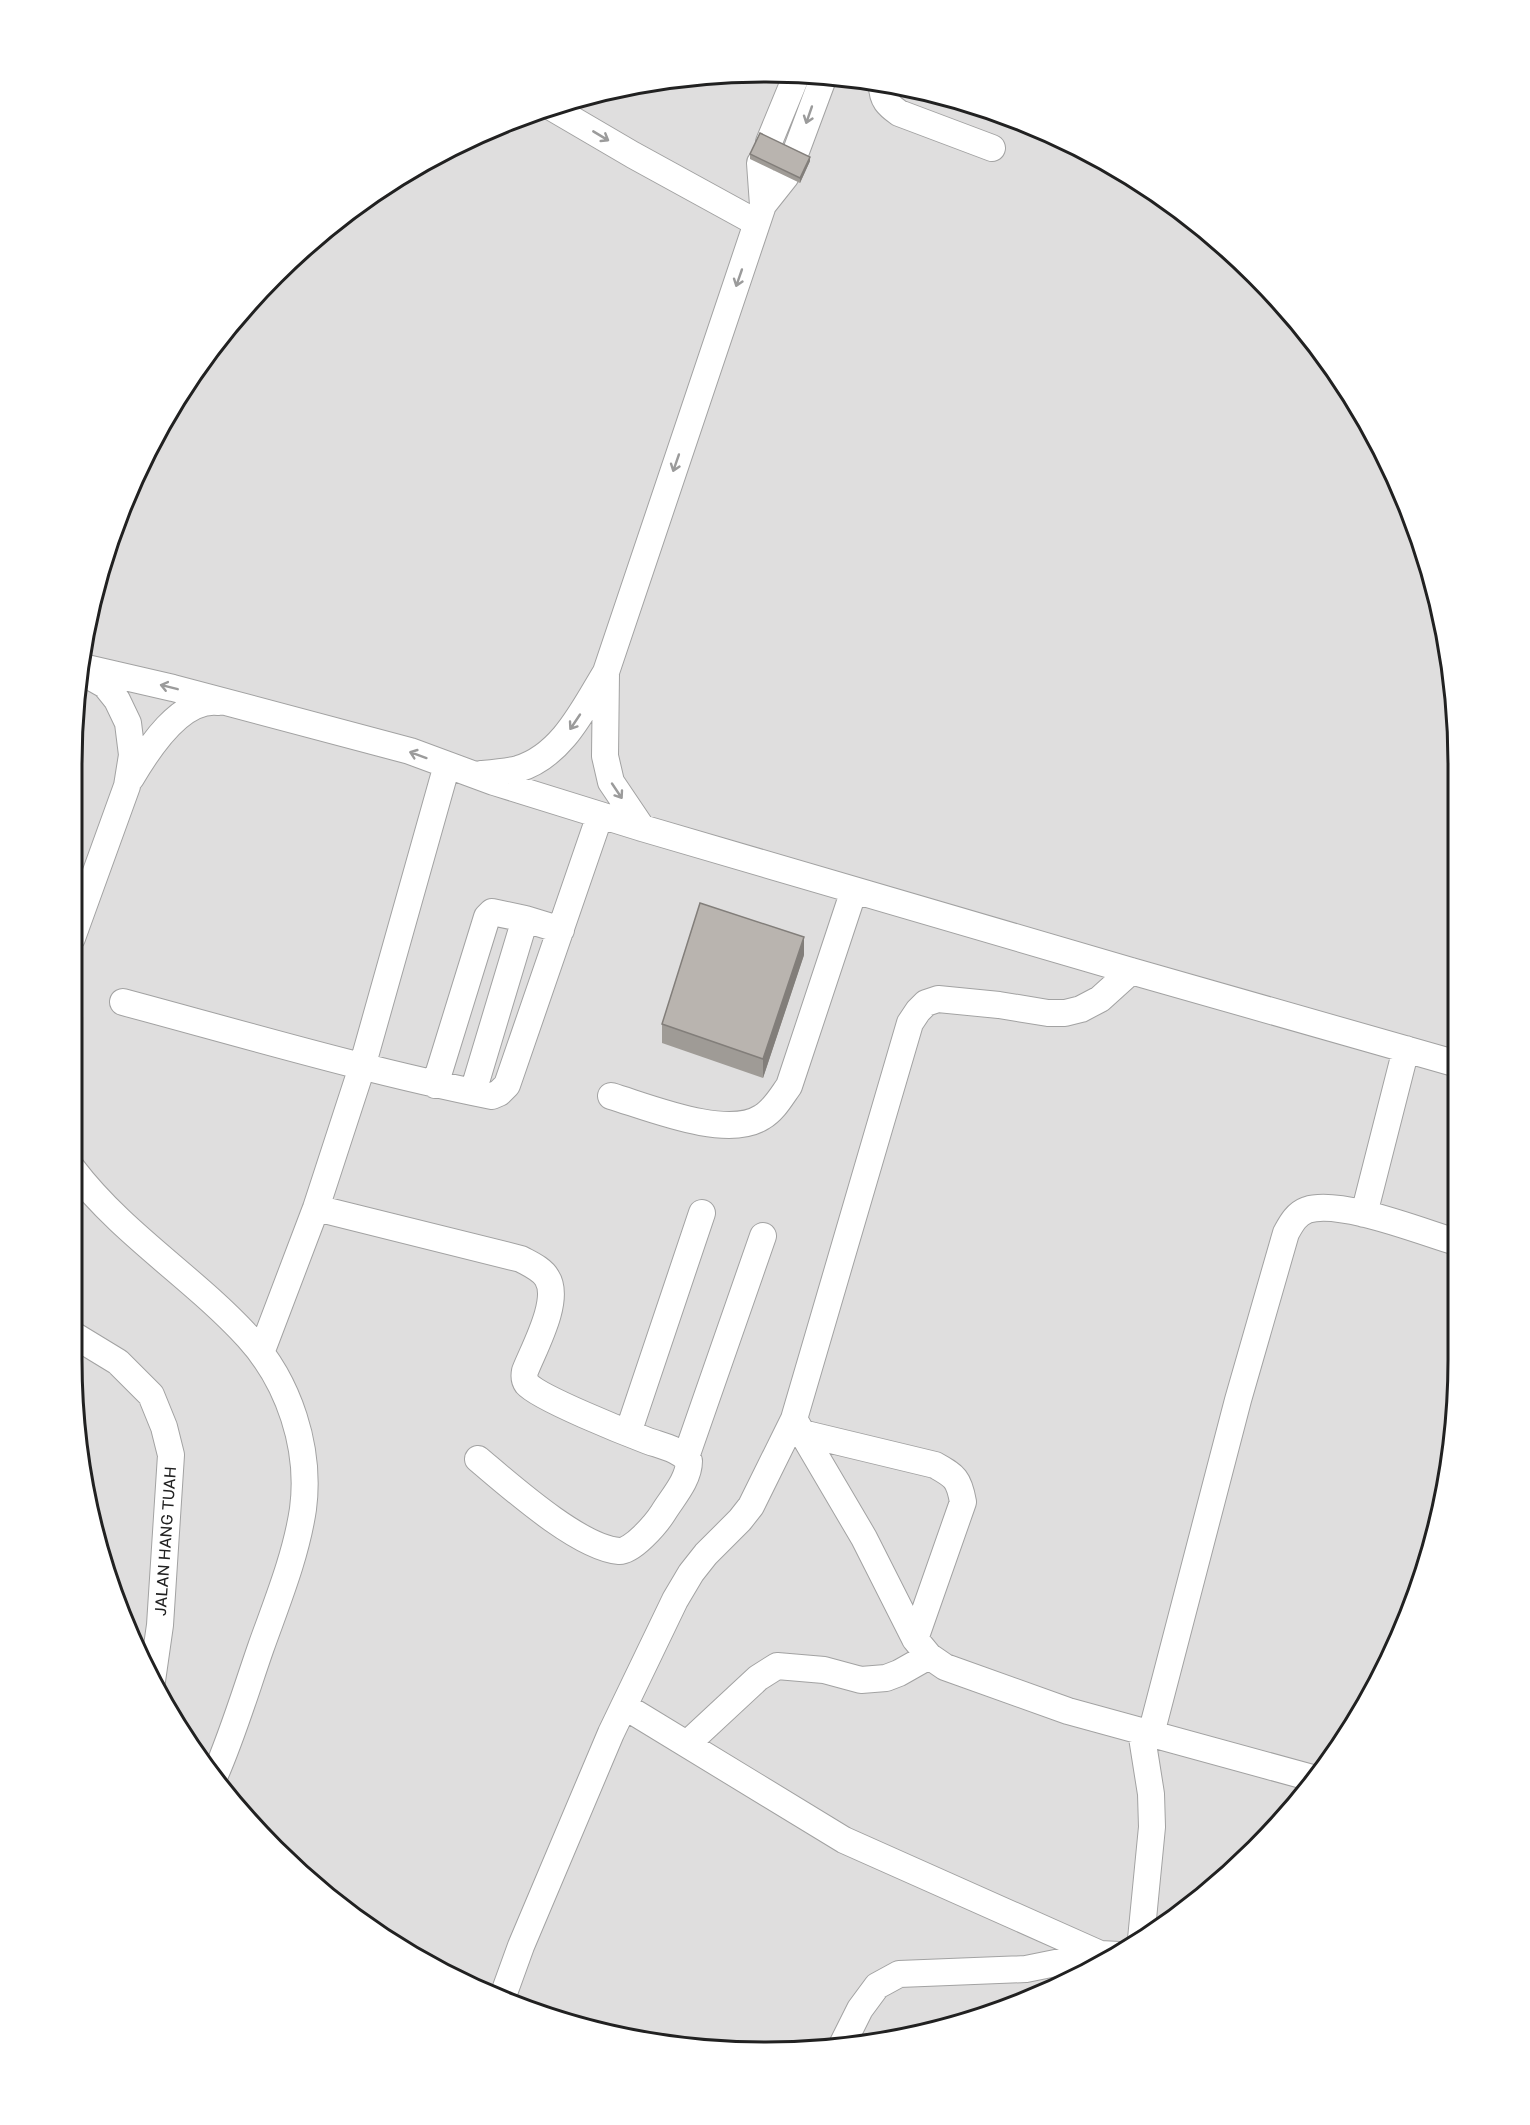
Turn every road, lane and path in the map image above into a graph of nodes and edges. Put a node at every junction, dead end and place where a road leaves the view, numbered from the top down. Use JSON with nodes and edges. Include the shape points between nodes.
{"nodes":[{"id":1,"x":793,"y":83,"type":"edge"},
{"id":2,"x":822,"y":85,"type":"edge"},
{"id":3,"x":882,"y":93,"type":"edge"},
{"id":4,"x":563,"y":114,"type":"edge"},
{"id":5,"x":992,"y":148,"type":"dead end"},
{"id":6,"x":760,"y":214,"type":"junction"},
{"id":7,"x":89,"y":671,"type":"edge"},
{"id":8,"x":606,"y":672,"type":"junction"},
{"id":9,"x":88,"y":674,"type":"edge"},
{"id":10,"x":235,"y":705,"type":"junction"},
{"id":11,"x":447,"y":765,"type":"junction"},
{"id":12,"x":473,"y":774,"type":"junction"},
{"id":13,"x":127,"y":786,"type":"junction"},
{"id":14,"x":600,"y":815,"type":"junction"},
{"id":15,"x":642,"y":828,"type":"junction"},
{"id":16,"x":854,"y":890,"type":"junction"},
{"id":17,"x":82,"y":910,"type":"edge"},
{"id":18,"x":525,"y":919,"type":"junction"},
{"id":19,"x":561,"y":930,"type":"junction"},
{"id":20,"x":1131,"y":971,"type":"junction"},
{"id":21,"x":123,"y":1002,"type":"dead end"},
{"id":22,"x":1406,"y":1049,"type":"junction"},
{"id":23,"x":1448,"y":1061,"type":"edge"},
{"id":24,"x":362,"y":1067,"type":"junction"},
{"id":25,"x":435,"y":1085,"type":"junction"},
{"id":26,"x":473,"y":1092,"type":"junction"},
{"id":27,"x":611,"y":1096,"type":"dead end"},
{"id":28,"x":82,"y":1181,"type":"edge"},
{"id":29,"x":316,"y":1208,"type":"junction"},
{"id":30,"x":702,"y":1214,"type":"dead end"},
{"id":31,"x":1364,"y":1214,"type":"junction"},
{"id":32,"x":763,"y":1236,"type":"dead end"},
{"id":33,"x":1448,"y":1240,"type":"edge"},
{"id":34,"x":82,"y":1340,"type":"edge"},
{"id":35,"x":261,"y":1353,"type":"junction"},
{"id":36,"x":798,"y":1426,"type":"junction"},
{"id":37,"x":628,"y":1433,"type":"junction"},
{"id":38,"x":686,"y":1457,"type":"junction"},
{"id":39,"x":478,"y":1459,"type":"dead end"},
{"id":40,"x":922,"y":1647,"type":"junction"},
{"id":41,"x":154,"y":1665,"type":"edge"},
{"id":42,"x":624,"y":1706,"type":"junction"},
{"id":43,"x":1146,"y":1732,"type":"junction"},
{"id":44,"x":687,"y":1744,"type":"junction"},
{"id":45,"x":218,"y":1767,"type":"edge"},
{"id":46,"x":1305,"y":1776,"type":"edge"},
{"id":47,"x":1142,"y":1928,"type":"edge"},
{"id":48,"x":1103,"y":1952,"type":"edge"},
{"id":49,"x":1094,"y":1958,"type":"edge"},
{"id":50,"x":505,"y":1991,"type":"edge"},
{"id":51,"x":846,"y":2038,"type":"edge"}],
"edges":[{"from":1,"to":6,"type":"street","via":[[764,152]]},
{"from":2,"to":6,"type":"street","one_way":true,"via":[[791,165]]},
{"from":3,"to":5,"type":"street","via":[[888,106],[899,113]]},
{"from":4,"to":6,"type":"street","one_way":true,"via":[[633,155]]},
{"from":6,"to":8,"type":"street","one_way":true},
{"from":10,"to":7,"type":"street","one_way":true},
{"from":8,"to":12,"type":"street","one_way":true,"via":[[573,726],[541,759],[519,769]]},
{"from":8,"to":15,"type":"street","one_way":true,"via":[[605,756],[611,782]]},
{"from":9,"to":13,"type":"street","via":[[105,685],[128,723],[132,755]]},
{"from":11,"to":10,"type":"street","one_way":true},
{"from":10,"to":13,"type":"street","via":[[209,701],[189,709],[156,741]]},
{"from":11,"to":12,"type":"street"},
{"from":11,"to":24,"type":"street"},
{"from":12,"to":14,"type":"street"},
{"from":13,"to":17,"type":"street"},
{"from":14,"to":15,"type":"street"},
{"from":14,"to":19,"type":"street"},
{"from":15,"to":16,"type":"street"},
{"from":16,"to":20,"type":"street"},
{"from":16,"to":27,"type":"street","via":[[789,1086],[761,1118],[742,1125],[705,1124]]},
{"from":18,"to":19,"type":"street"},
{"from":18,"to":25,"type":"street","via":[[492,912],[487,917]]},
{"from":18,"to":26,"type":"street"},
{"from":19,"to":26,"type":"street","via":[[507,1084],[492,1095]]},
{"from":20,"to":22,"type":"street"},
{"from":20,"to":36,"type":"street","via":[[1100,999],[1065,1013],[938,999],[918,1011],[910,1023]]},
{"from":21,"to":24,"type":"street"},
{"from":22,"to":23,"type":"street"},
{"from":22,"to":31,"type":"street"},
{"from":24,"to":25,"type":"street"},
{"from":24,"to":29,"type":"street"},
{"from":25,"to":26,"type":"street"},
{"from":28,"to":35,"type":"street"},
{"from":29,"to":35,"type":"street"},
{"from":29,"to":37,"type":"street","via":[[521,1259],[536,1267],[547,1278],[552,1294],[525,1371],[527,1384]]},
{"from":30,"to":37,"type":"street"},
{"from":31,"to":33,"type":"street"},
{"from":31,"to":43,"type":"street","via":[[1342,1209],[1307,1210],[1295,1218],[1286,1233]]},
{"from":32,"to":38,"type":"street"},
{"from":34,"to":41,"type":"street","name":"JALAN HANG TUAH","via":[[118,1362],[151,1395],[171,1455]]},
{"from":35,"to":45,"type":"street","via":[[284,1391],[299,1430],[304,1466],[303,1508],[288,1570]]},
{"from":36,"to":40,"type":"street"},
{"from":36,"to":40,"type":"street","via":[[935,1465],[960,1484],[963,1502]]},
{"from":36,"to":42,"type":"street","via":[[751,1506],[701,1561],[675,1600]]},
{"from":37,"to":38,"type":"street"},
{"from":38,"to":39,"type":"street","via":[[686,1476],[658,1521],[633,1546],[620,1551],[595,1544],[546,1515]]},
{"from":40,"to":43,"type":"street","via":[[945,1667],[966,1675],[1068,1711]]},
{"from":40,"to":44,"type":"street","via":[[900,1673],[886,1678],[861,1680],[824,1670],[777,1666],[758,1678]]},
{"from":42,"to":44,"type":"street"},
{"from":42,"to":50,"type":"street"},
{"from":43,"to":46,"type":"street"},
{"from":43,"to":47,"type":"street","via":[[1152,1827]]},
{"from":44,"to":48,"type":"street","via":[[844,1840]]},
{"from":49,"to":51,"type":"street","via":[[1026,1969],[899,1974],[877,1986]]}]}
